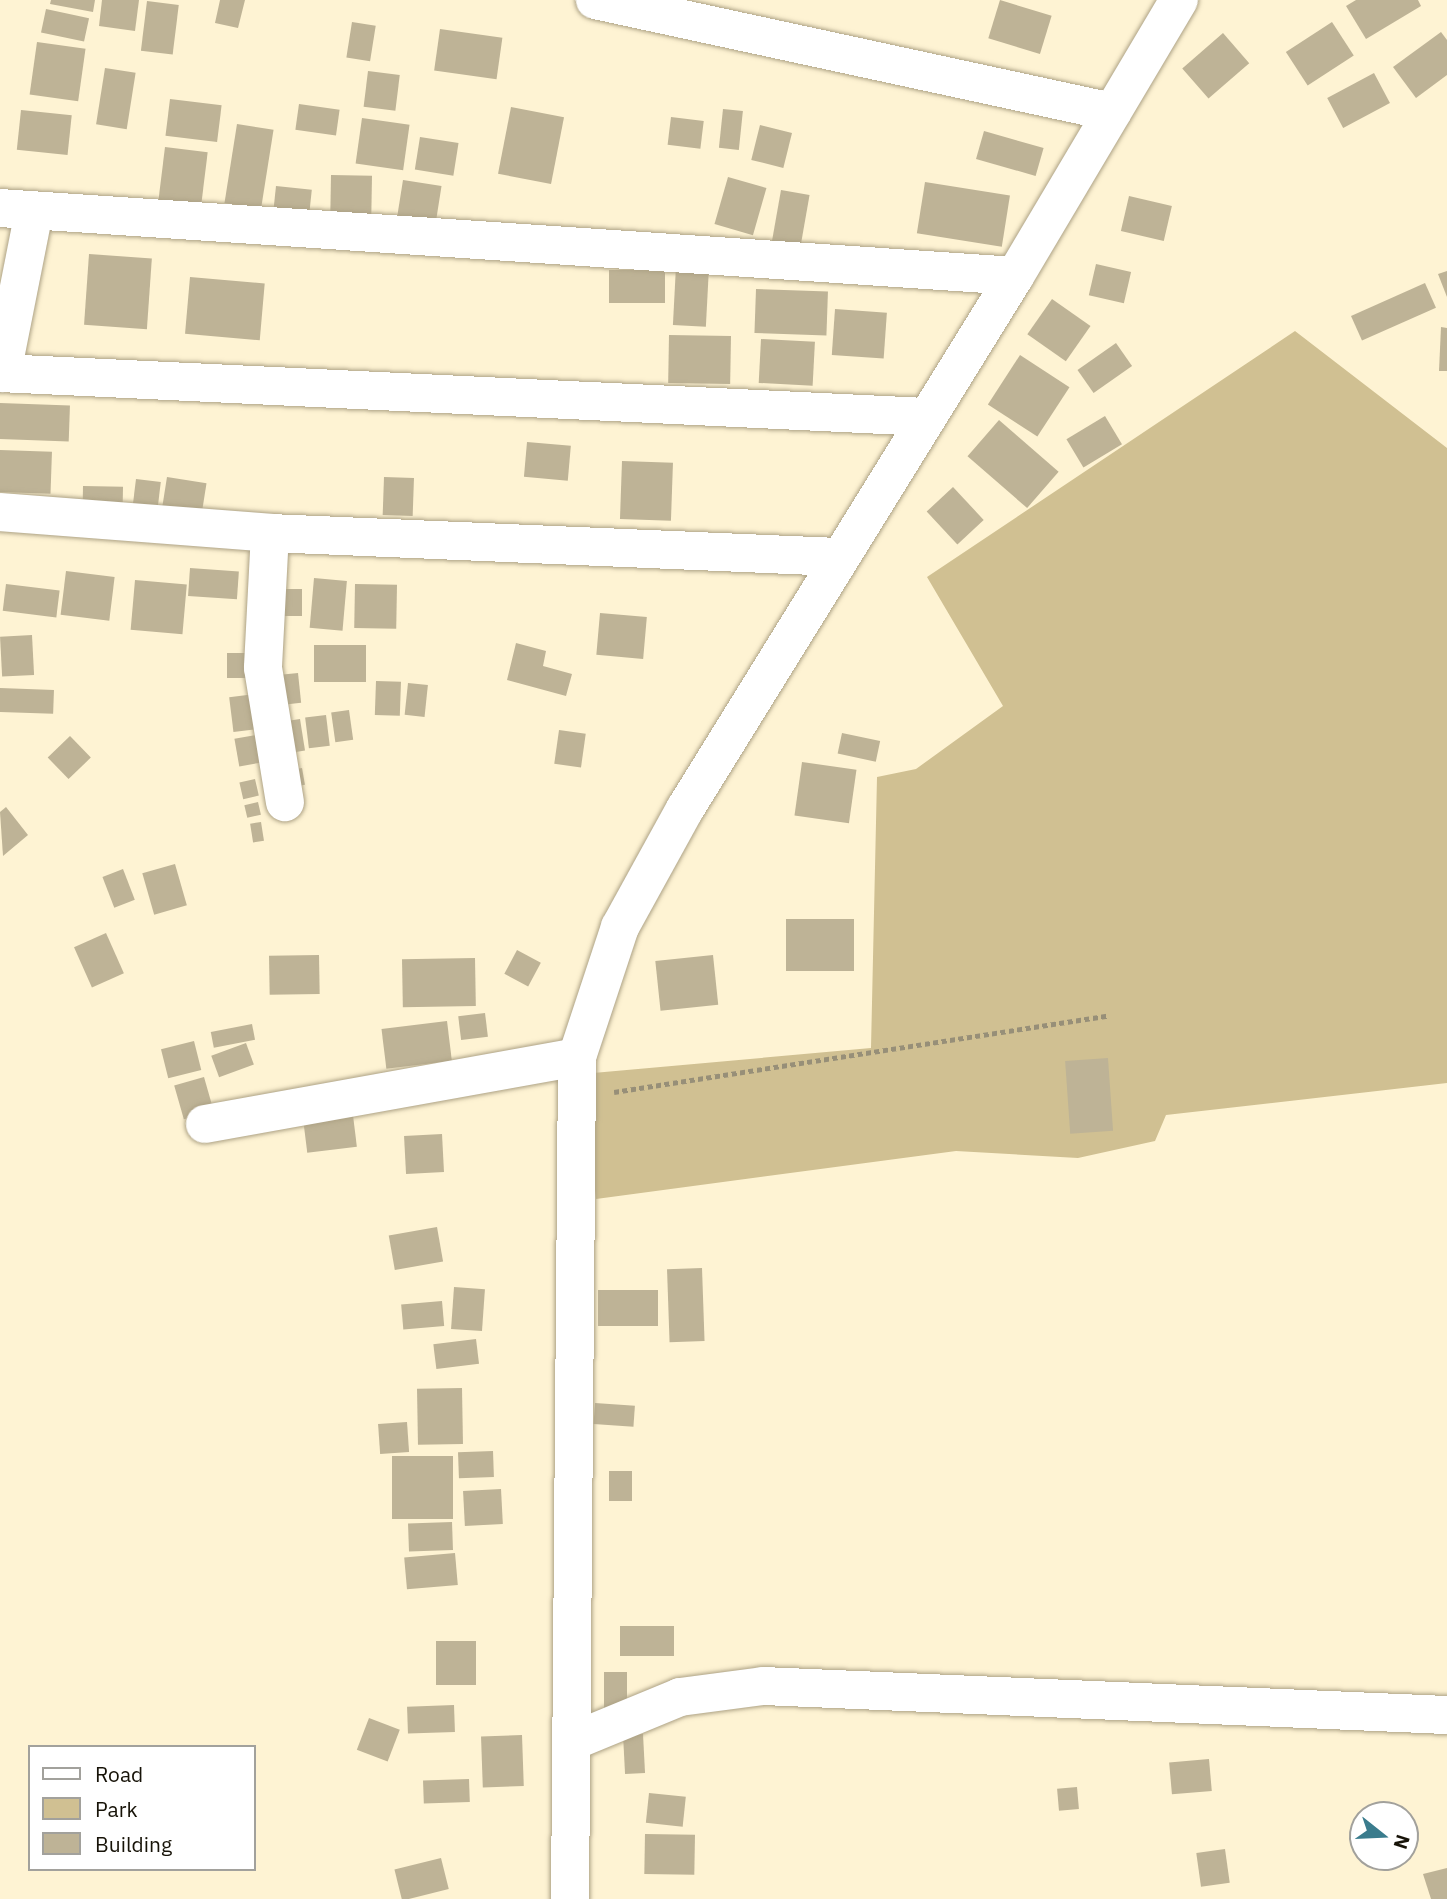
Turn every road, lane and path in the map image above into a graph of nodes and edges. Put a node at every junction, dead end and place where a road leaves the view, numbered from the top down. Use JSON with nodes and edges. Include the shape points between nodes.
{"nodes":[{"id":1,"x":596,"y":0,"type":"edge"},
{"id":2,"x":1179,"y":0,"type":"edge"},
{"id":3,"x":1112,"y":112,"type":"junction"},
{"id":4,"x":17,"y":210,"type":"edge"},
{"id":5,"x":1015,"y":276,"type":"junction"},
{"id":6,"x":1,"y":373,"type":"edge"},
{"id":7,"x":927,"y":416,"type":"junction"},
{"id":8,"x":0,"y":512,"type":"edge"},
{"id":9,"x":270,"y":534,"type":"junction"},
{"id":10,"x":837,"y":557,"type":"junction"},
{"id":11,"x":285,"y":802,"type":"dead end"},
{"id":12,"x":1107,"y":1016,"type":"dead end"},
{"id":13,"x":577,"y":1057,"type":"junction"},
{"id":14,"x":577,"y":1097,"type":"junction"},
{"id":15,"x":205,"y":1124,"type":"dead end"},
{"id":16,"x":1447,"y":1714,"type":"edge"},
{"id":17,"x":571,"y":1742,"type":"junction"},
{"id":18,"x":570,"y":1899,"type":"edge"}],
"edges":[{"from":1,"to":3,"type":"street"},
{"from":2,"to":3,"type":"street"},
{"from":3,"to":5,"type":"street"},
{"from":4,"to":5,"type":"street"},
{"from":4,"to":6,"type":"street"},
{"from":5,"to":7,"type":"street"},
{"from":6,"to":7,"type":"street"},
{"from":7,"to":10,"type":"street"},
{"from":8,"to":9,"type":"street"},
{"from":9,"to":10,"type":"street"},
{"from":9,"to":11,"type":"street","via":[[263,668]]},
{"from":10,"to":13,"type":"street","via":[[685,809],[620,927]]},
{"from":12,"to":14,"type":"path"},
{"from":13,"to":14,"type":"street"},
{"from":13,"to":15,"type":"street"},
{"from":14,"to":17,"type":"street"},
{"from":16,"to":17,"type":"street","via":[[763,1686],[680,1697]]},
{"from":17,"to":18,"type":"street"}]}
